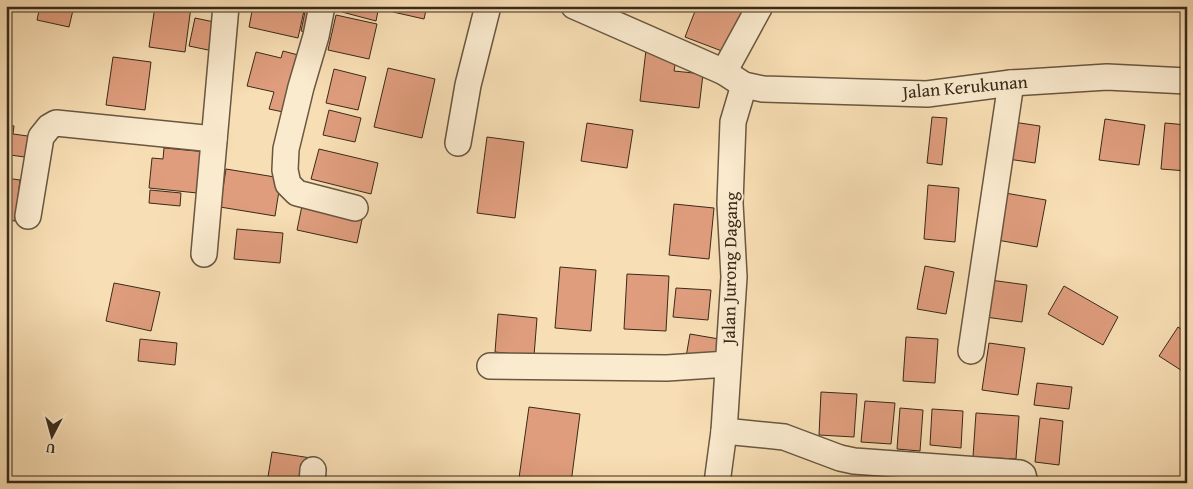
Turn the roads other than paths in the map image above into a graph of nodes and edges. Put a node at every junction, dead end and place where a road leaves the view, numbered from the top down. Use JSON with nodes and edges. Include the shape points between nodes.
{"nodes":[{"id":1,"x":226,"y":6,"type":"edge"},
{"id":2,"x":322,"y":6,"type":"edge"},
{"id":3,"x":488,"y":6,"type":"edge"},
{"id":4,"x":574,"y":6,"type":"edge"},
{"id":5,"x":760,"y":6,"type":"edge"},
{"id":6,"x":734,"y":78,"type":"junction"},
{"id":7,"x":1187,"y":81,"type":"edge"},
{"id":8,"x":1011,"y":83,"type":"junction"},
{"id":9,"x":214,"y":140,"type":"junction"},
{"id":10,"x":458,"y":143,"type":"dead end"},
{"id":11,"x":355,"y":208,"type":"dead end"},
{"id":12,"x":28,"y":216,"type":"dead end"},
{"id":13,"x":204,"y":254,"type":"dead end"},
{"id":14,"x":971,"y":351,"type":"dead end"},
{"id":15,"x":728,"y":364,"type":"junction"},
{"id":16,"x":490,"y":366,"type":"dead end"},
{"id":17,"x":724,"y":430,"type":"junction"},
{"id":18,"x":717,"y":483,"type":"edge"},
{"id":19,"x":1025,"y":483,"type":"edge"}],
"edges":[{"from":1,"to":9,"type":"street"},
{"from":2,"to":11,"type":"street","via":[[286,148],[285,170],[288,184],[297,193]]},
{"from":3,"to":10,"type":"street","via":[[468,85]]},
{"from":4,"to":6,"type":"street","name":"Jalan Kerukunan"},
{"from":5,"to":6,"type":"street","name":"Jalan Jurong Dagang"},
{"from":6,"to":8,"type":"street","name":"Jalan Kerukunan","via":[[764,89],[927,94]]},
{"from":6,"to":15,"type":"street","name":"Jalan Jurong Dagang","via":[[730,203],[734,278]]},
{"from":7,"to":8,"type":"street","name":"Jalan Kerukunan","via":[[1107,77]]},
{"from":8,"to":14,"type":"street"},
{"from":9,"to":12,"type":"street","via":[[56,123],[40,137]]},
{"from":9,"to":13,"type":"street"},
{"from":15,"to":16,"type":"street","via":[[667,368]]},
{"from":15,"to":17,"type":"street","name":"Jalan Jurong Dagang"},
{"from":17,"to":18,"type":"street","name":"Jalan Jurong Dagang"},
{"from":17,"to":19,"type":"street","via":[[784,437],[854,461],[1020,473]]}]}
